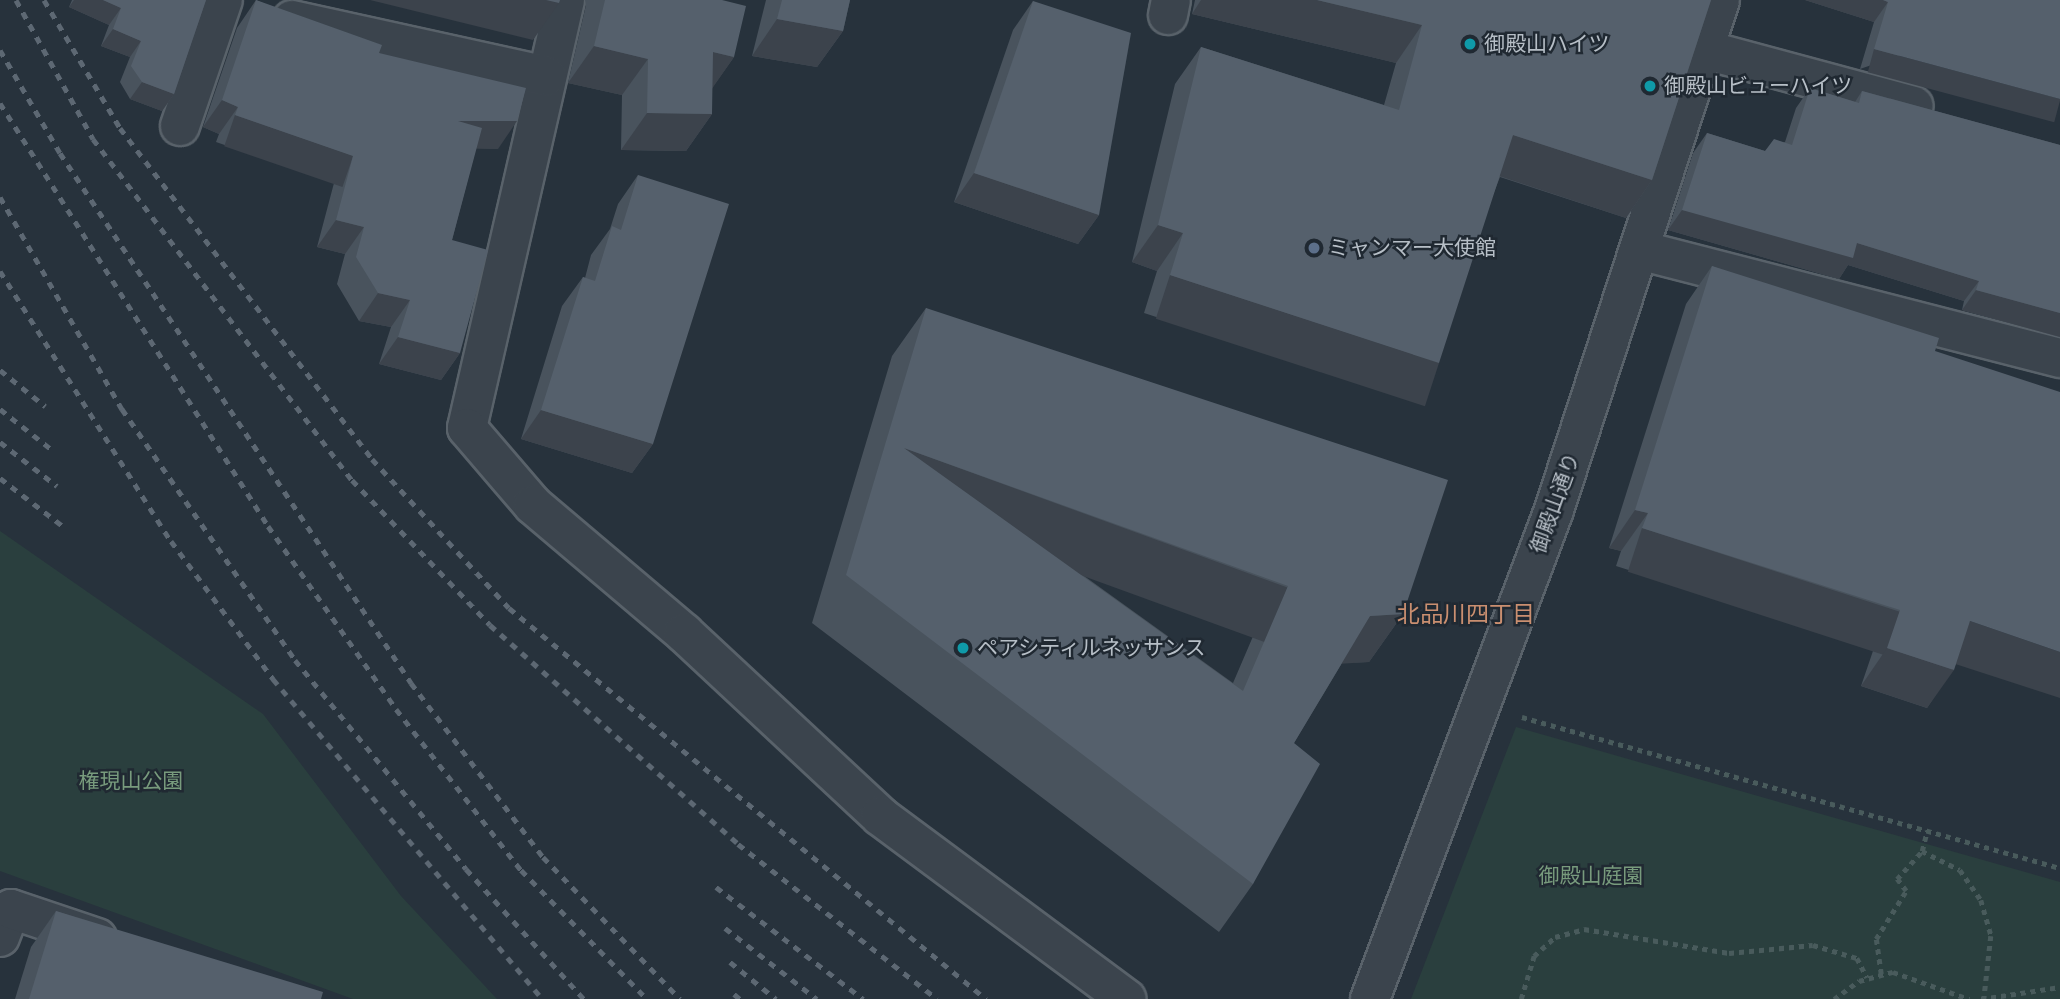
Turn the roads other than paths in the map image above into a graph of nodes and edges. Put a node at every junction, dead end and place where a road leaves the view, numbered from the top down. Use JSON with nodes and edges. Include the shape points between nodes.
{"nodes":[{"id":1,"x":223,"y":0,"type":"edge"},
{"id":2,"x":565,"y":0,"type":"edge"},
{"id":3,"x":1720,"y":0,"type":"edge"},
{"id":4,"x":286,"y":19,"type":"edge"},
{"id":5,"x":1706,"y":50,"type":"junction"},
{"id":6,"x":547,"y":76,"type":"junction"},
{"id":7,"x":1955,"y":118,"type":"edge"},
{"id":8,"x":180,"y":126,"type":"dead end"},
{"id":9,"x":1643,"y":251,"type":"junction"},
{"id":10,"x":2060,"y":358,"type":"edge"},
{"id":11,"x":0,"y":937,"type":"edge"},
{"id":12,"x":130,"y":950,"type":"edge"},
{"id":13,"x":1126,"y":999,"type":"edge"},
{"id":14,"x":1370,"y":999,"type":"edge"}],
"edges":[{"from":1,"to":8,"type":"street"},
{"from":2,"to":6,"type":"street"},
{"from":3,"to":5,"type":"street","name":"御殿山通り"},
{"from":4,"to":6,"type":"street"},
{"from":5,"to":7,"type":"street"},
{"from":5,"to":9,"type":"street","name":"御殿山通り"},
{"from":6,"to":13,"type":"street","via":[[467,428],[533,505],[684,633],[880,816]]},
{"from":9,"to":10,"type":"street"},
{"from":9,"to":14,"type":"street","name":"御殿山通り"},
{"from":11,"to":12,"type":"street","via":[[11,909]]}]}
